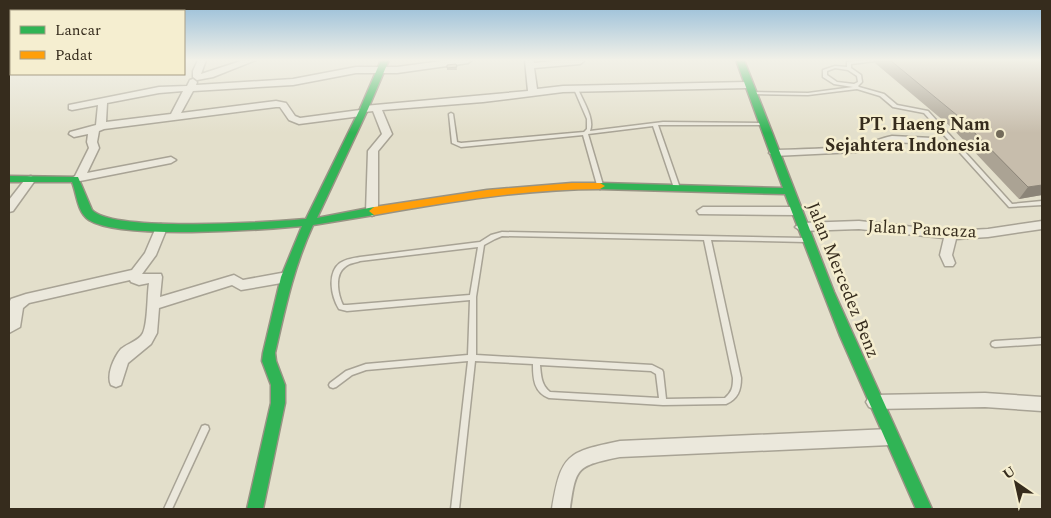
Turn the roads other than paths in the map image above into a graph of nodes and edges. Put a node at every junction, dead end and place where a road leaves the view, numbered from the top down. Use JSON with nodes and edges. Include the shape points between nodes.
{"nodes":[{"id":1,"x":192,"y":84,"type":"edge"},
{"id":2,"x":248,"y":84,"type":"edge"},
{"id":3,"x":375,"y":84,"type":"edge"},
{"id":4,"x":532,"y":84,"type":"edge"},
{"id":5,"x":748,"y":84,"type":"edge"},
{"id":6,"x":842,"y":84,"type":"edge"},
{"id":7,"x":858,"y":84,"type":"edge"},
{"id":8,"x":190,"y":87,"type":"junction"},
{"id":9,"x":856,"y":87,"type":"junction"},
{"id":10,"x":576,"y":89,"type":"junction"},
{"id":11,"x":749,"y":89,"type":"junction"},
{"id":12,"x":533,"y":93,"type":"junction"},
{"id":13,"x":103,"y":100,"type":"junction"},
{"id":14,"x":72,"y":107,"type":"dead end"},
{"id":15,"x":377,"y":109,"type":"junction"},
{"id":16,"x":363,"y":111,"type":"junction"},
{"id":17,"x":451,"y":114,"type":"dead end"},
{"id":18,"x":174,"y":117,"type":"junction"},
{"id":19,"x":655,"y":124,"type":"junction"},
{"id":20,"x":764,"y":124,"type":"junction"},
{"id":21,"x":97,"y":128,"type":"junction"},
{"id":22,"x":585,"y":133,"type":"junction"},
{"id":23,"x":74,"y":134,"type":"dead end"},
{"id":24,"x":932,"y":141,"type":"dead end"},
{"id":25,"x":774,"y":153,"type":"junction"},
{"id":26,"x":171,"y":160,"type":"dead end"},
{"id":27,"x":77,"y":178,"type":"junction"},
{"id":28,"x":9,"y":179,"type":"edge"},
{"id":29,"x":31,"y":179,"type":"junction"},
{"id":30,"x":600,"y":185,"type":"junction"},
{"id":31,"x":677,"y":188,"type":"junction"},
{"id":32,"x":788,"y":191,"type":"junction"},
{"id":33,"x":1042,"y":203,"type":"edge"},
{"id":34,"x":9,"y":208,"type":"edge"},
{"id":35,"x":702,"y":211,"type":"dead end"},
{"id":36,"x":796,"y":211,"type":"junction"},
{"id":37,"x":372,"y":212,"type":"junction"},
{"id":38,"x":309,"y":222,"type":"junction"},
{"id":39,"x":1042,"y":225,"type":"edge"},
{"id":40,"x":801,"y":227,"type":"junction"},
{"id":41,"x":161,"y":228,"type":"junction"},
{"id":42,"x":951,"y":235,"type":"junction"},
{"id":43,"x":708,"y":238,"type":"junction"},
{"id":44,"x":806,"y":240,"type":"junction"},
{"id":45,"x":481,"y":244,"type":"junction"},
{"id":46,"x":949,"y":263,"type":"dead end"},
{"id":47,"x":136,"y":273,"type":"junction"},
{"id":48,"x":287,"y":277,"type":"junction"},
{"id":49,"x":472,"y":297,"type":"junction"},
{"id":50,"x":153,"y":305,"type":"junction"},
{"id":51,"x":12,"y":306,"type":"edge"},
{"id":52,"x":9,"y":326,"type":"edge"},
{"id":53,"x":1042,"y":341,"type":"edge"},
{"id":54,"x":994,"y":344,"type":"dead end"},
{"id":55,"x":472,"y":358,"type":"junction"},
{"id":56,"x":536,"y":361,"type":"junction"},
{"id":57,"x":116,"y":380,"type":"dead end"},
{"id":58,"x":333,"y":385,"type":"dead end"},
{"id":59,"x":663,"y":402,"type":"junction"},
{"id":60,"x":874,"y":402,"type":"junction"},
{"id":61,"x":1042,"y":404,"type":"edge"},
{"id":62,"x":204,"y":429,"type":"dead end"},
{"id":63,"x":890,"y":437,"type":"junction"},
{"id":64,"x":168,"y":509,"type":"edge"},
{"id":65,"x":255,"y":509,"type":"edge"},
{"id":66,"x":455,"y":509,"type":"edge"},
{"id":67,"x":561,"y":509,"type":"edge"},
{"id":68,"x":924,"y":509,"type":"edge"}],
"edges":[{"from":1,"to":8,"type":"street"},
{"from":2,"to":8,"type":"street"},
{"from":3,"to":16,"type":"street"},
{"from":4,"to":12,"type":"street"},
{"from":5,"to":11,"type":"street","name":"Jalan Mercedez Benz"},
{"from":6,"to":9,"type":"lane"},
{"from":7,"to":9,"type":"lane"},
{"from":8,"to":13,"type":"street"},
{"from":8,"to":18,"type":"street"},
{"from":9,"to":11,"type":"lane","via":[[808,94]]},
{"from":9,"to":33,"type":"lane","via":[[882,95],[895,106],[926,112],[1011,206]]},
{"from":10,"to":11,"type":"street"},
{"from":10,"to":12,"type":"street"},
{"from":10,"to":22,"type":"lane","via":[[589,119],[589,129]]},
{"from":11,"to":20,"type":"street","name":"Jalan Mercedez Benz"},
{"from":12,"to":15,"type":"street"},
{"from":13,"to":14,"type":"street"},
{"from":13,"to":21,"type":"street"},
{"from":15,"to":16,"type":"street"},
{"from":15,"to":37,"type":"street","via":[[387,134],[374,151]]},
{"from":16,"to":18,"type":"street","via":[[299,121],[292,118],[283,105],[276,104]]},
{"from":16,"to":38,"type":"street"},
{"from":17,"to":22,"type":"lane","via":[[458,145]]},
{"from":18,"to":21,"type":"street"},
{"from":19,"to":20,"type":"lane"},
{"from":19,"to":22,"type":"lane"},
{"from":19,"to":31,"type":"lane"},
{"from":20,"to":25,"type":"street","name":"Jalan Mercedez Benz"},
{"from":21,"to":23,"type":"street"},
{"from":21,"to":27,"type":"street","via":[[92,142],[94,148]]},
{"from":22,"to":30,"type":"lane"},
{"from":24,"to":25,"type":"street","via":[[892,139],[856,149]]},
{"from":25,"to":32,"type":"street","name":"Jalan Mercedez Benz"},
{"from":26,"to":27,"type":"street"},
{"from":27,"to":29,"type":"street"},
{"from":27,"to":41,"type":"street","via":[[84,206],[92,216],[109,223]]},
{"from":28,"to":29,"type":"street"},
{"from":29,"to":34,"type":"street"},
{"from":30,"to":31,"type":"street"},
{"from":30,"to":37,"type":"street","via":[[536,188]]},
{"from":31,"to":32,"type":"street"},
{"from":32,"to":36,"type":"street","name":"Jalan Mercedez Benz"},
{"from":35,"to":36,"type":"street"},
{"from":36,"to":40,"type":"street","name":"Jalan Mercedez Benz"},
{"from":37,"to":38,"type":"street"},
{"from":38,"to":41,"type":"street"},
{"from":38,"to":48,"type":"street"},
{"from":39,"to":42,"type":"street","name":"Jalan Pancaza"},
{"from":40,"to":42,"type":"street","name":"Jalan Pancaza","via":[[860,226]]},
{"from":40,"to":44,"type":"street","name":"Jalan Mercedez Benz"},
{"from":41,"to":47,"type":"street","via":[[150,255]]},
{"from":42,"to":46,"type":"street","via":[[946,255]]},
{"from":43,"to":44,"type":"lane"},
{"from":43,"to":45,"type":"lane","via":[[502,234]]},
{"from":43,"to":59,"type":"lane","via":[[737,390],[726,401]]},
{"from":44,"to":60,"type":"street","name":"Jalan Mercedez Benz"},
{"from":45,"to":49,"type":"lane"},
{"from":45,"to":49,"type":"lane","via":[[350,261],[340,267],[336,277],[336,297],[341,307]]},
{"from":47,"to":50,"type":"street","via":[[137,280],[156,277]]},
{"from":47,"to":51,"type":"street","via":[[26,298]]},
{"from":48,"to":50,"type":"street","via":[[240,285],[233,280]]},
{"from":48,"to":65,"type":"street","via":[[269,353],[278,385],[277,414]]},
{"from":49,"to":55,"type":"lane"},
{"from":50,"to":57,"type":"street","via":[[149,337],[122,357]]},
{"from":51,"to":52,"type":"street","via":[[15,323]]},
{"from":53,"to":54,"type":"lane"},
{"from":55,"to":56,"type":"lane"},
{"from":55,"to":58,"type":"lane","via":[[366,367],[349,373]]},
{"from":55,"to":66,"type":"lane"},
{"from":56,"to":59,"type":"lane","via":[[540,389],[549,395]]},
{"from":56,"to":59,"type":"lane","via":[[655,368],[659,372]]},
{"from":60,"to":61,"type":"street","via":[[985,400]]},
{"from":60,"to":63,"type":"street","name":"Jalan Mercedez Benz"},
{"from":62,"to":64,"type":"lane"},
{"from":63,"to":67,"type":"street","via":[[620,449],[590,455],[571,466],[566,475]]},
{"from":63,"to":68,"type":"street","name":"Jalan Mercedez Benz"}]}
